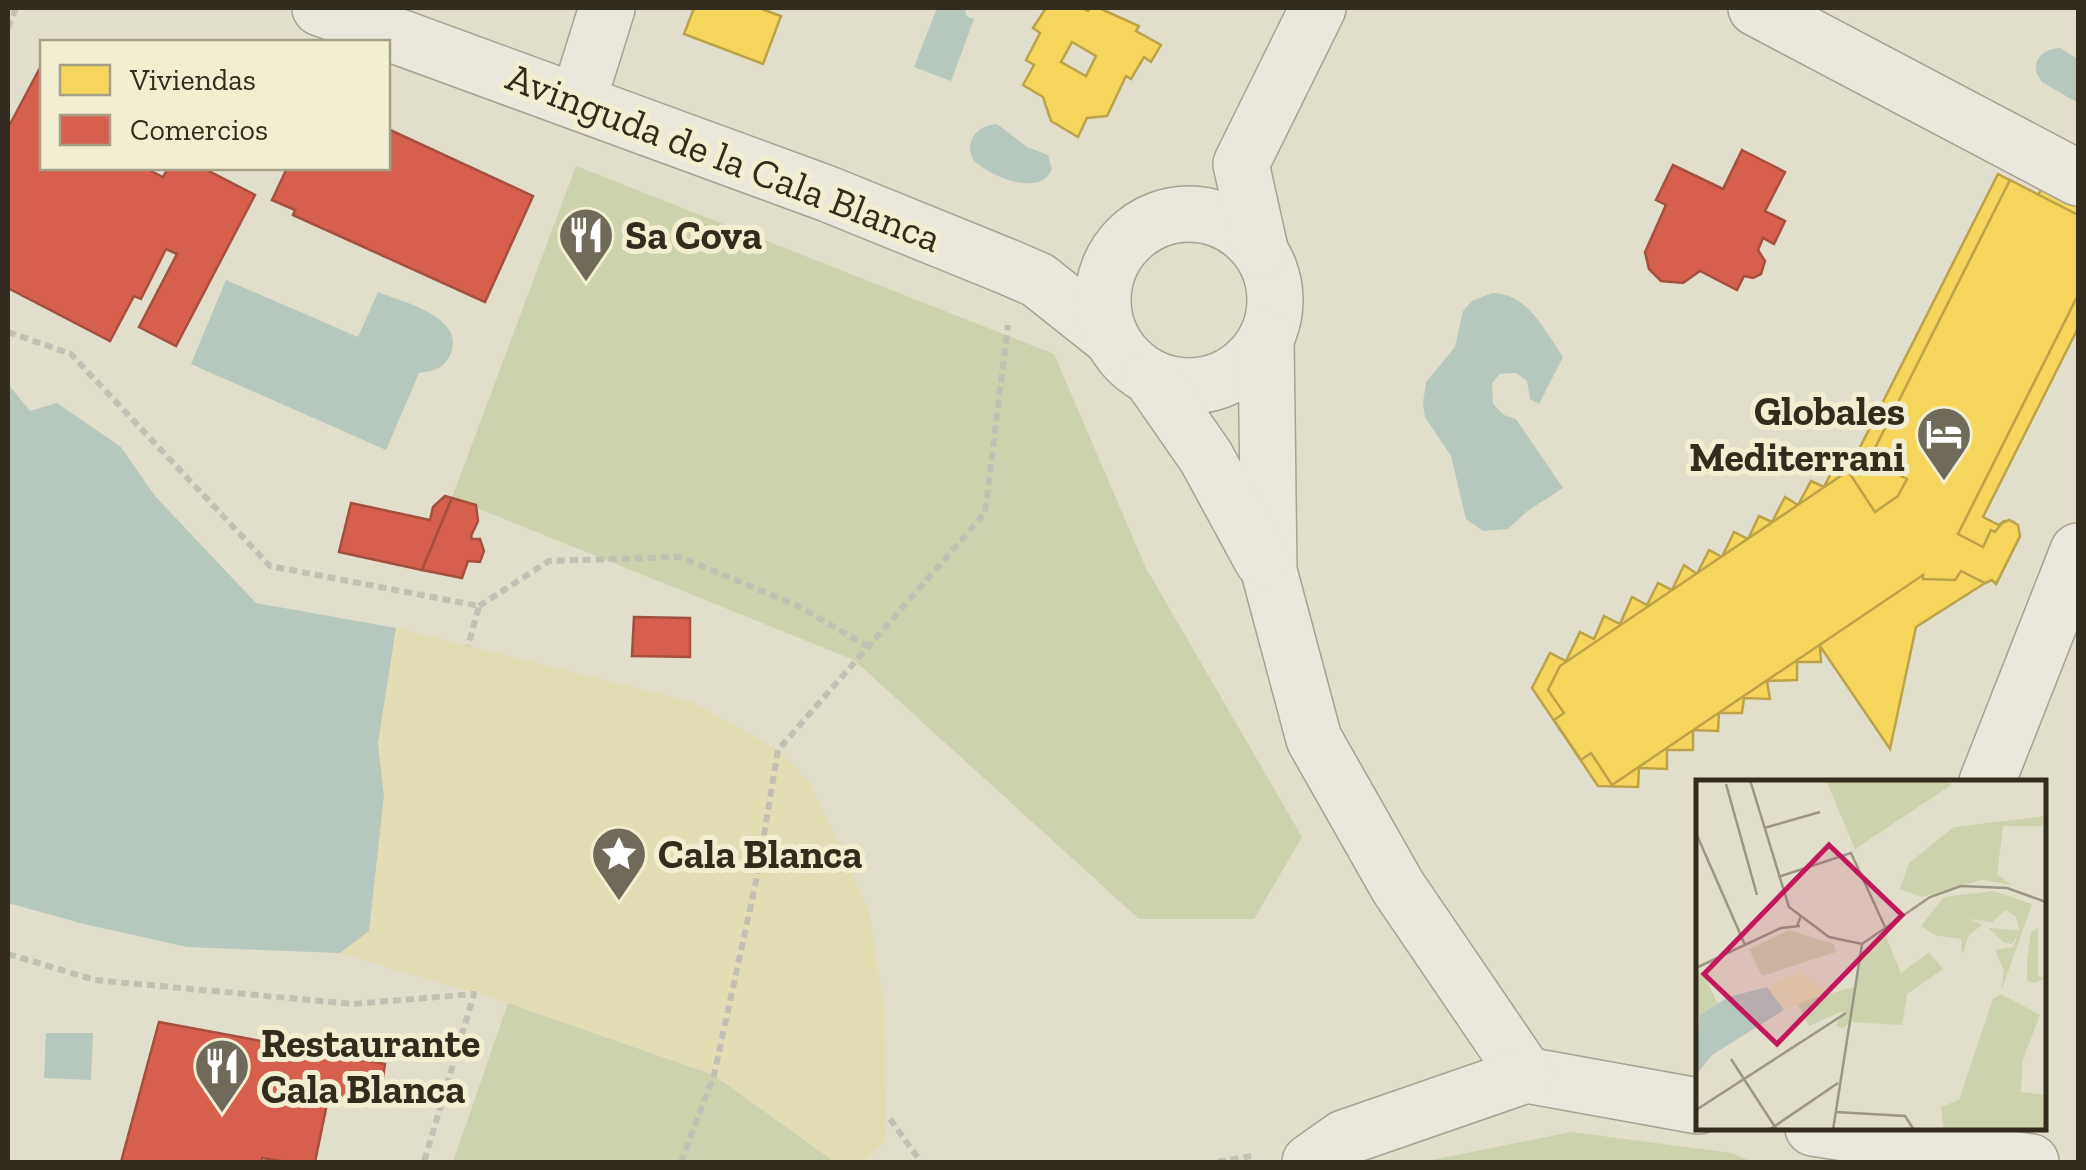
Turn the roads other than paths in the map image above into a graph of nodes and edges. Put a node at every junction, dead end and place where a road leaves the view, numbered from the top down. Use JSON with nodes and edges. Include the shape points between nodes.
{"nodes":[{"id":1,"x":320,"y":8,"type":"edge"},
{"id":2,"x":608,"y":8,"type":"edge"},
{"id":3,"x":1318,"y":8,"type":"edge"},
{"id":4,"x":1756,"y":8,"type":"edge"},
{"id":5,"x":578,"y":100,"type":"junction"},
{"id":6,"x":2078,"y":178,"type":"edge"},
{"id":7,"x":1260,"y":249,"type":"junction"},
{"id":8,"x":1111,"y":338,"type":"junction"},
{"id":9,"x":1266,"y":339,"type":"junction"},
{"id":10,"x":1151,"y":378,"type":"junction"},
{"id":11,"x":2078,"y":551,"type":"edge"},
{"id":12,"x":1268,"y":571,"type":"junction"},
{"id":13,"x":1987,"y":780,"type":"edge"},
{"id":14,"x":1526,"y":1075,"type":"junction"},
{"id":15,"x":1696,"y":1106,"type":"edge"},
{"id":16,"x":1837,"y":1130,"type":"edge"},
{"id":17,"x":1310,"y":1162,"type":"edge"},
{"id":18,"x":2031,"y":1162,"type":"edge"}],
"edges":[{"from":1,"to":5,"type":"street","name":"Avinguda de la Cala Blanca"},
{"from":2,"to":5,"type":"street"},
{"from":3,"to":7,"type":"street","via":[[1241,164]]},
{"from":4,"to":6,"type":"street"},
{"from":5,"to":8,"type":"street","name":"Avinguda de la Cala Blanca","via":[[1008,266],[1038,280]]},
{"from":7,"to":8,"type":"street","via":[[1214,216],[1158,218],[1133,233],[1104,281]]},
{"from":7,"to":9,"type":"street","via":[[1276,303]]},
{"from":8,"to":10,"type":"street"},
{"from":9,"to":10,"type":"street","via":[[1234,374],[1208,384],[1179,386]]},
{"from":9,"to":12,"type":"street"},
{"from":10,"to":12,"type":"street","via":[[1206,457]]},
{"from":11,"to":13,"type":"street"},
{"from":12,"to":14,"type":"street","via":[[1314,739],[1398,887]]},
{"from":14,"to":15,"type":"street"},
{"from":14,"to":17,"type":"street","via":[[1344,1138]]},
{"from":16,"to":18,"type":"street"}]}
